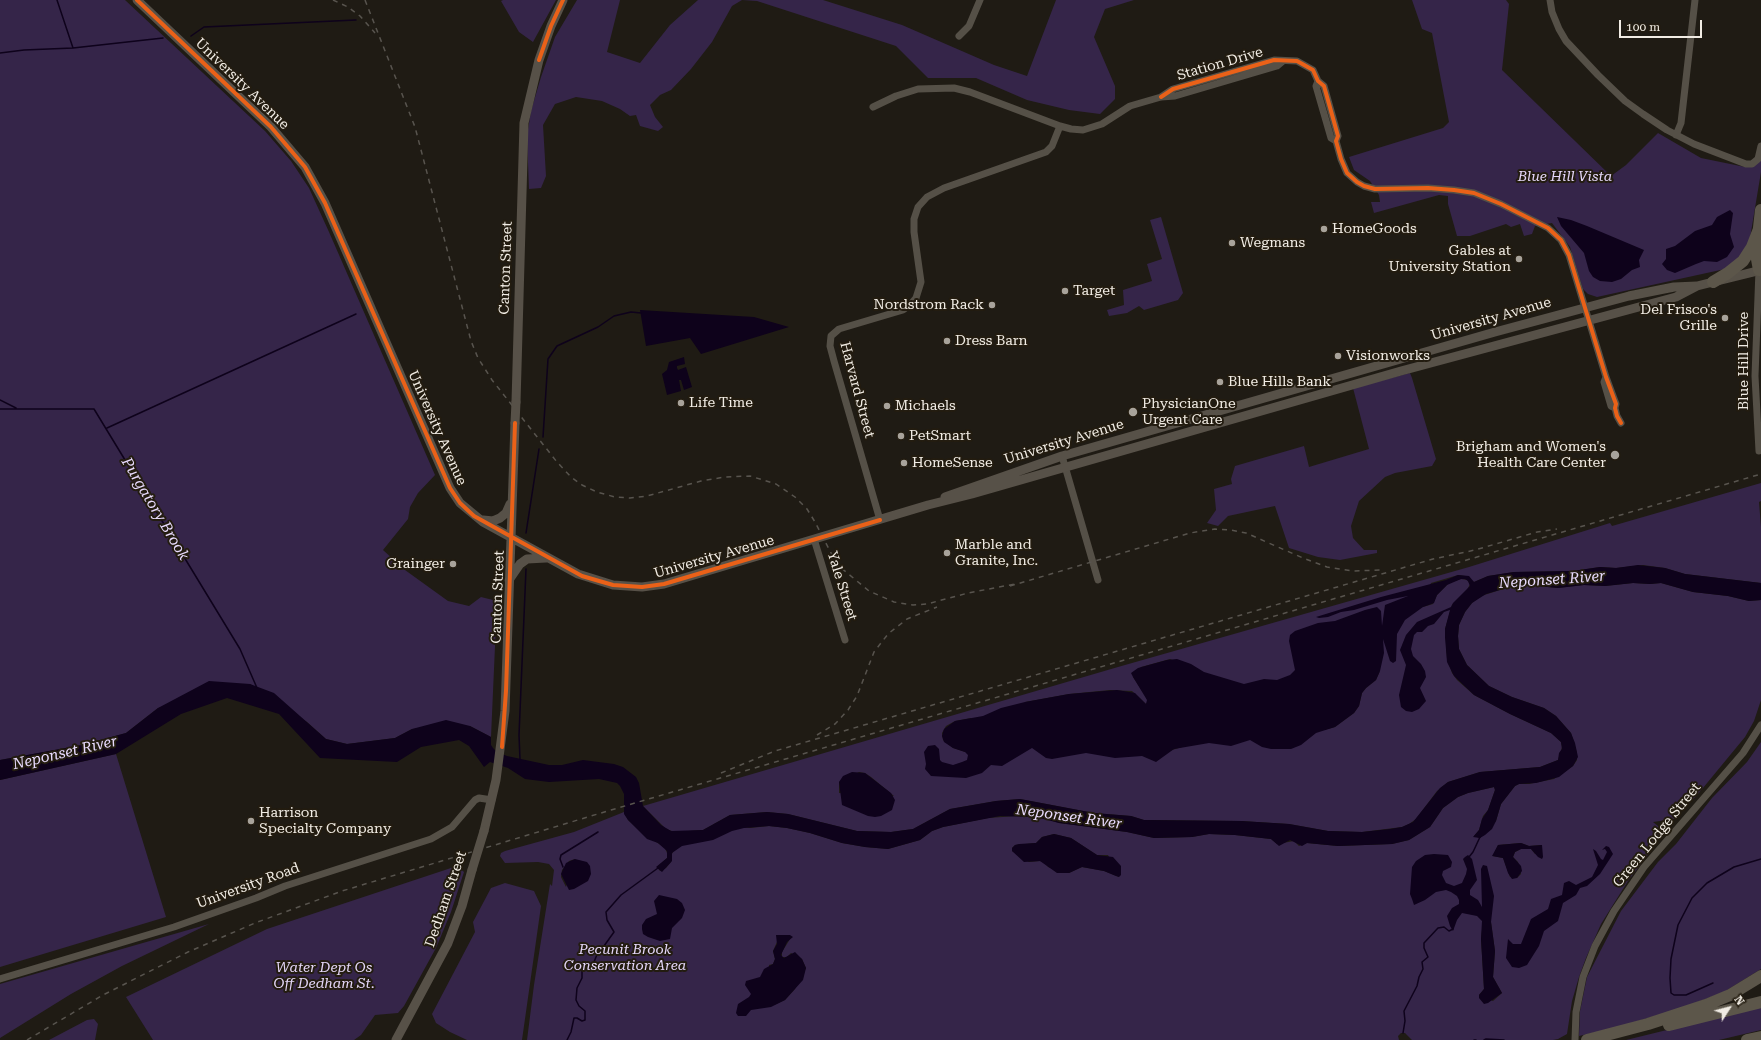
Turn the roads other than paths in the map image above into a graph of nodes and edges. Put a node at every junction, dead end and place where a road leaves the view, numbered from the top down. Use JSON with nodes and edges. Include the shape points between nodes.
{"nodes":[{"id":1,"x":137,"y":0,"type":"edge"},
{"id":2,"x":563,"y":0,"type":"edge"},
{"id":3,"x":980,"y":0,"type":"edge"},
{"id":4,"x":1550,"y":0,"type":"edge"},
{"id":5,"x":1695,"y":0,"type":"edge"},
{"id":6,"x":959,"y":36,"type":"dead end"},
{"id":7,"x":874,"y":107,"type":"dead end"},
{"id":8,"x":1060,"y":126,"type":"junction"},
{"id":9,"x":1676,"y":135,"type":"junction"},
{"id":10,"x":1761,"y":146,"type":"edge"},
{"id":11,"x":1761,"y":210,"type":"edge"},
{"id":12,"x":1759,"y":229,"type":"junction"},
{"id":13,"x":1760,"y":269,"type":"edge"},
{"id":14,"x":1713,"y":282,"type":"junction"},
{"id":15,"x":1697,"y":286,"type":"junction"},
{"id":16,"x":1585,"y":307,"type":"junction"},
{"id":17,"x":1588,"y":319,"type":"junction"},
{"id":18,"x":1621,"y":423,"type":"dead end"},
{"id":19,"x":1759,"y":451,"type":"dead end"},
{"id":20,"x":1062,"y":456,"type":"junction"},
{"id":21,"x":1066,"y":467,"type":"junction"},
{"id":22,"x":512,"y":501,"type":"junction"},
{"id":23,"x":928,"y":505,"type":"junction"},
{"id":24,"x":478,"y":519,"type":"junction"},
{"id":25,"x":880,"y":520,"type":"junction"},
{"id":26,"x":510,"y":537,"type":"junction"},
{"id":27,"x":814,"y":539,"type":"junction"},
{"id":28,"x":551,"y":559,"type":"junction"},
{"id":29,"x":509,"y":580,"type":"junction"},
{"id":30,"x":1098,"y":580,"type":"dead end"},
{"id":31,"x":845,"y":640,"type":"dead end"},
{"id":32,"x":1761,"y":725,"type":"edge"},
{"id":33,"x":500,"y":759,"type":"joint"},
{"id":34,"x":492,"y":800,"type":"junction"},
{"id":35,"x":1761,"y":976,"type":"edge"},
{"id":36,"x":0,"y":979,"type":"edge"},
{"id":37,"x":1761,"y":1002,"type":"edge"},
{"id":38,"x":1605,"y":1036,"type":"junction"},
{"id":39,"x":1761,"y":1037,"type":"edge"},
{"id":40,"x":396,"y":1040,"type":"edge"},
{"id":41,"x":1575,"y":1040,"type":"edge"},
{"id":42,"x":1587,"y":1040,"type":"edge"},
{"id":43,"x":1747,"y":1040,"type":"edge"}],
"edges":[{"from":1,"to":24,"type":"main road","name":"University Avenue","via":[[271,127],[305,167],[325,203],[452,492]]},
{"from":2,"to":22,"type":"main road","name":"Canton Street","bridge":true,"via":[[539,60],[524,123]]},
{"from":3,"to":6,"type":"street","via":[[969,26]]},
{"from":4,"to":9,"type":"street","via":[[1559,29],[1581,58],[1625,101]]},
{"from":5,"to":9,"type":"street","via":[[1681,123]]},
{"from":7,"to":8,"type":"street","name":"Station Drive","via":[[918,89],[954,88]]},
{"from":8,"to":16,"type":"street","name":"Station Drive","via":[[1077,130],[1093,128],[1130,106],[1161,97],[1175,96],[1277,66],[1283,61],[1297,61],[1313,70],[1318,81],[1324,86],[1338,136],[1336,141],[1348,173],[1364,186],[1375,189],[1428,188],[1467,192],[1501,204],[1548,228],[1568,250]]},
{"from":8,"to":25,"type":"street","name":"Harvard Street","via":[[1052,146],[1046,152],[944,188],[926,197],[918,207],[914,219],[921,282],[916,298],[903,310],[839,329],[831,336],[830,346]]},
{"from":9,"to":10,"type":"street","via":[[1714,153],[1746,164],[1755,163],[1759,158]]},
{"from":11,"to":12,"type":"highway"},
{"from":12,"to":13,"type":"highway","via":[[1756,254]]},
{"from":12,"to":14,"type":"highway","via":[[1743,261]]},
{"from":13,"to":14,"type":"main road","name":"University Avenue"},
{"from":13,"to":19,"type":"street","name":"Blue Hill Drive","via":[[1756,384]]},
{"from":14,"to":15,"type":"main road","name":"University Avenue"},
{"from":15,"to":16,"type":"main road","name":"University Avenue","via":[[1674,287]]},
{"from":15,"to":17,"type":"main road","name":"University Avenue","via":[[1676,296]]},
{"from":16,"to":17,"type":"street","name":"Station Drive"},
{"from":16,"to":20,"type":"main road","name":"University Avenue"},
{"from":17,"to":18,"type":"street","name":"Station Drive"},
{"from":17,"to":21,"type":"main road","name":"University Avenue"},
{"from":20,"to":21,"type":"street"},
{"from":20,"to":23,"type":"main road","name":"University Avenue","via":[[963,489]]},
{"from":21,"to":23,"type":"main road","name":"University Avenue"},
{"from":21,"to":30,"type":"street"},
{"from":22,"to":24,"type":"main road","via":[[508,511],[500,518],[490,521]]},
{"from":22,"to":26,"type":"main road","name":"Canton Street"},
{"from":23,"to":25,"type":"main road","name":"University Avenue"},
{"from":24,"to":26,"type":"main road","name":"University Avenue"},
{"from":25,"to":27,"type":"main road","name":"University Avenue"},
{"from":26,"to":28,"type":"main road","name":"University Avenue"},
{"from":26,"to":29,"type":"main road","name":"Canton Street"},
{"from":27,"to":28,"type":"main road","name":"University Avenue","via":[[664,584],[642,587],[623,587],[592,580]]},
{"from":27,"to":31,"type":"street","name":"Yale Street"},
{"from":28,"to":29,"type":"main road","via":[[527,559],[520,564]]},
{"from":29,"to":33,"type":"main road","name":"Canton Street","via":[[506,691]]},
{"from":32,"to":41,"type":"street","name":"Green Lodge Street","via":[[1743,753],[1644,867],[1614,911],[1595,946],[1585,972],[1577,1007]]},
{"from":33,"to":34,"type":"main road","name":"Dedham Street"},
{"from":34,"to":36,"type":"street","name":"University Road","via":[[475,800],[452,827],[431,839],[285,886],[180,925]]},
{"from":34,"to":40,"type":"main road","name":"Dedham Street","bridge":true,"via":[[448,943]]},
{"from":35,"to":38,"type":"highway","via":[[1730,995],[1706,1005]]},
{"from":37,"to":38,"type":"highway","via":[[1649,1030]]},
{"from":38,"to":42,"type":"highway"},
{"from":39,"to":43,"type":"highway"}]}
